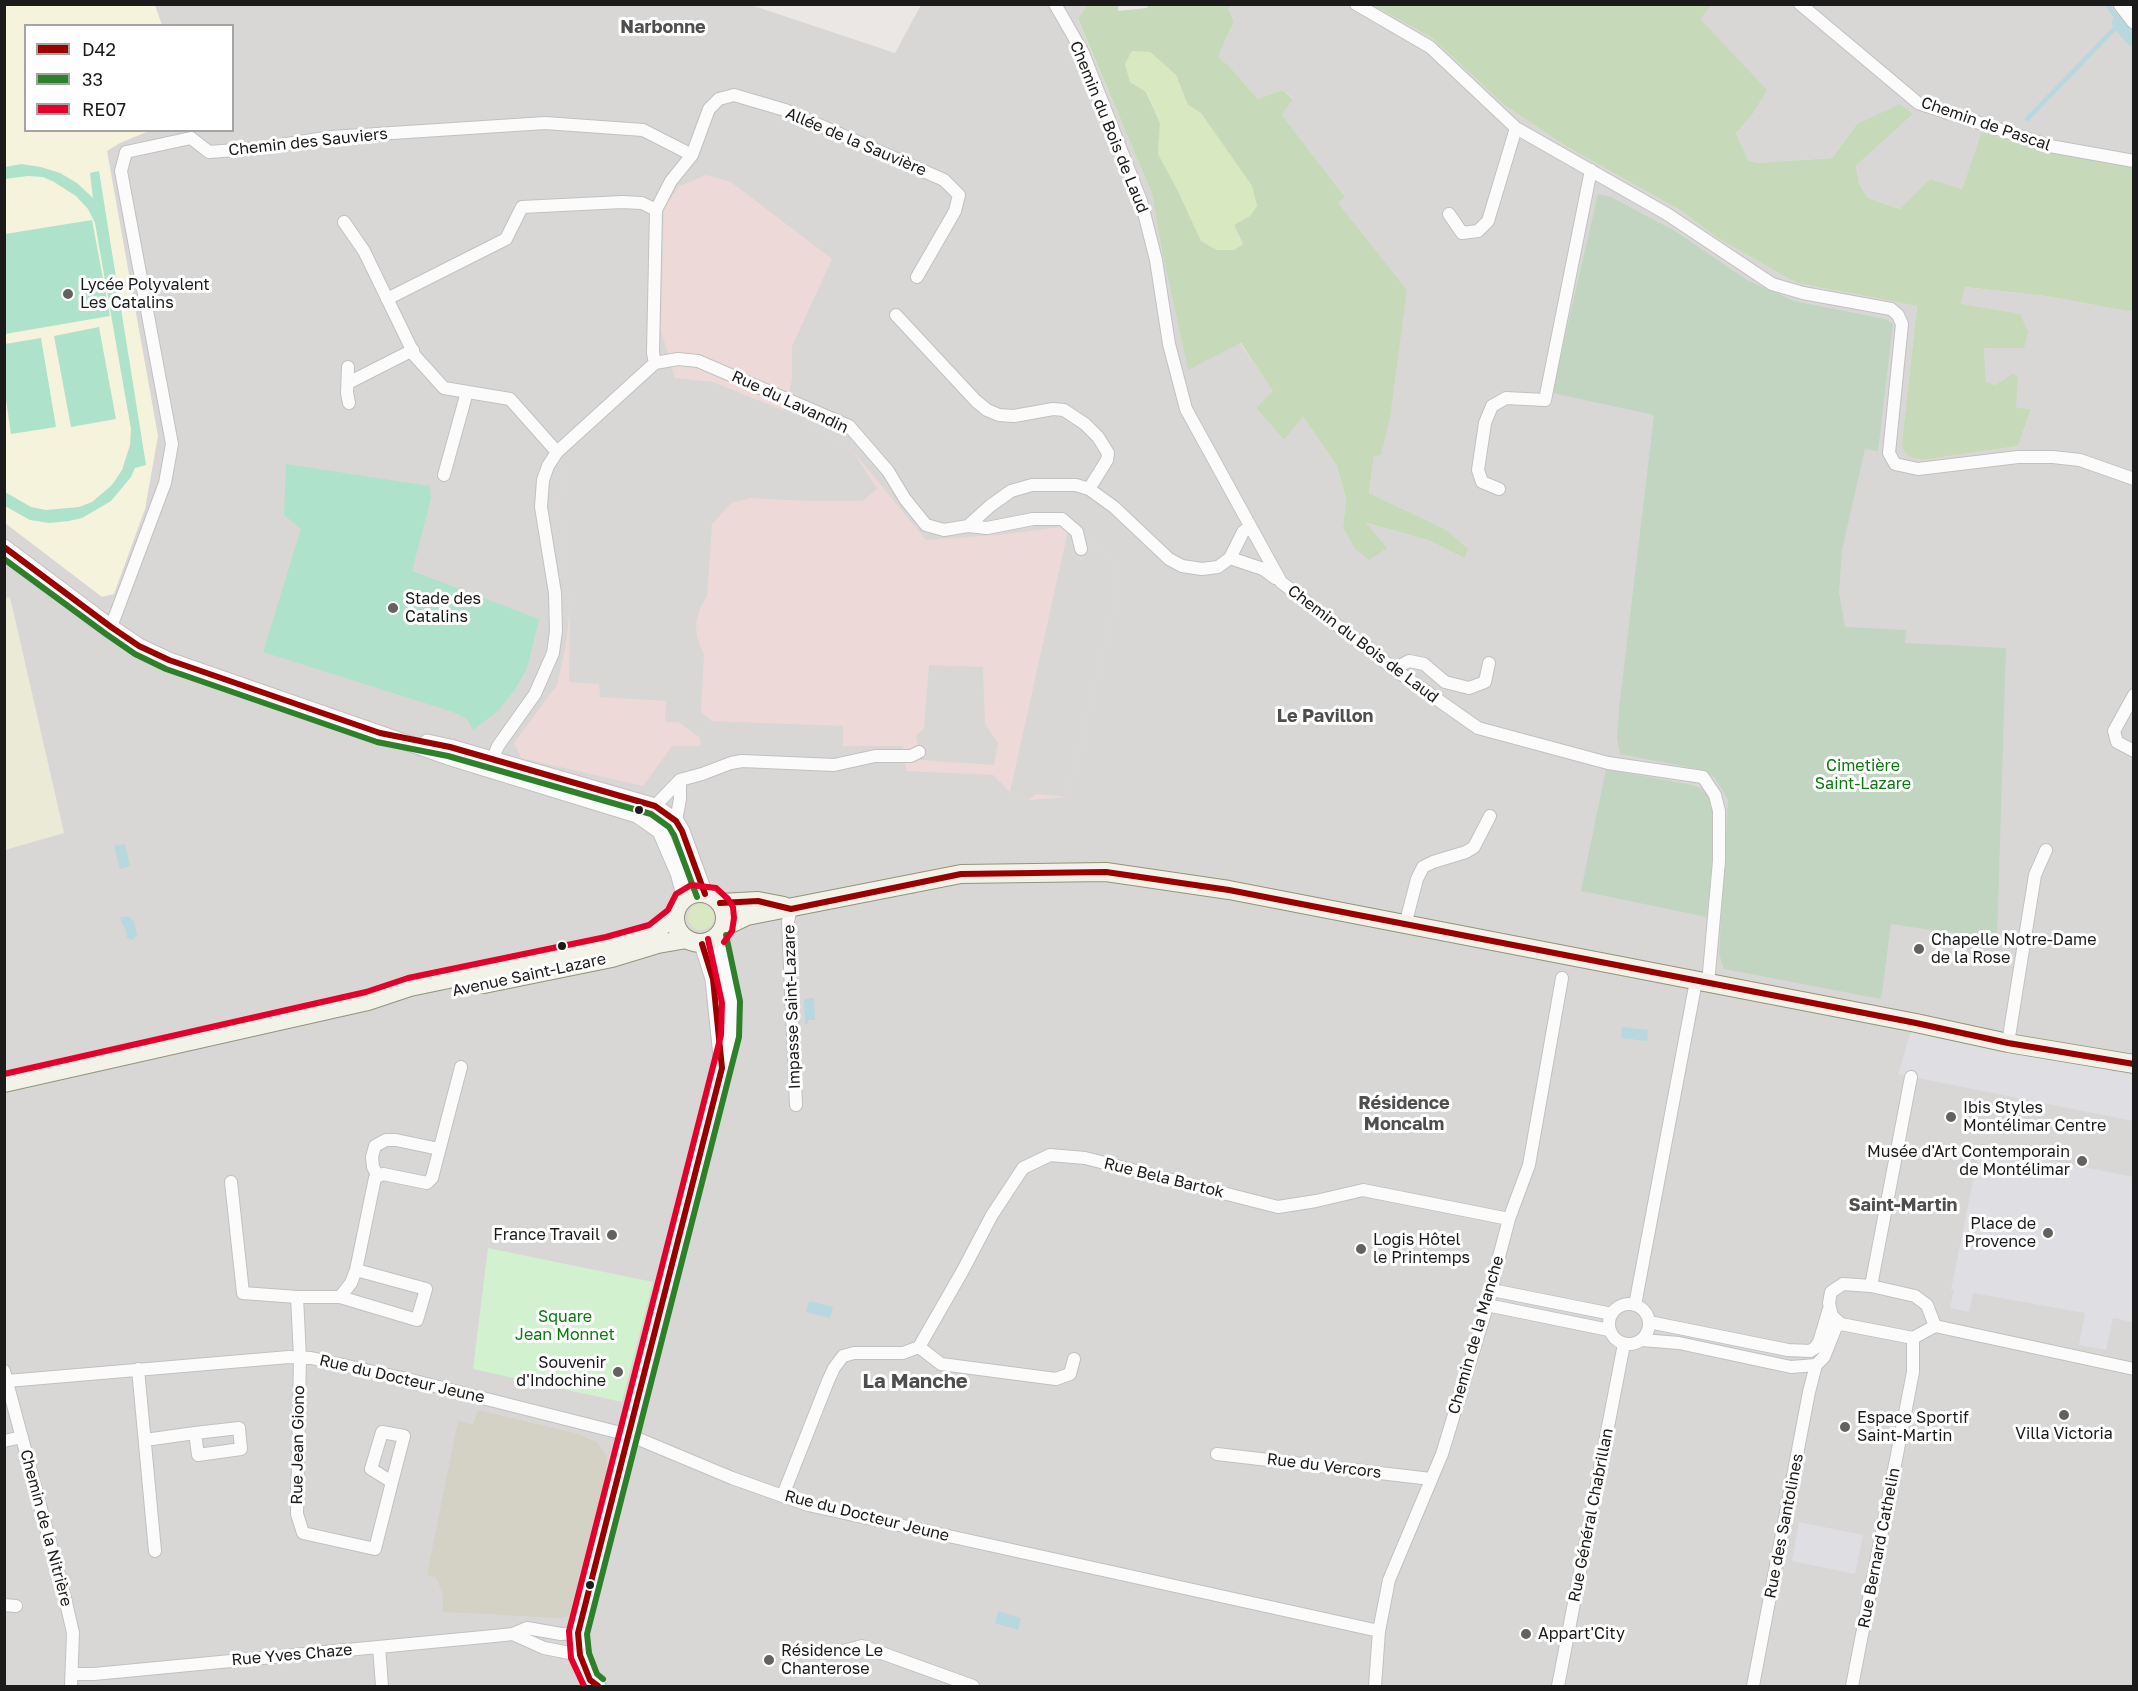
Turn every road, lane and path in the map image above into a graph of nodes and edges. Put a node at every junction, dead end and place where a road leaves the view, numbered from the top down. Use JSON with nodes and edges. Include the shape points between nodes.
{"nodes":[{"id":1,"x":1055,"y":4,"type":"edge"},
{"id":2,"x":1356,"y":4,"type":"edge"},
{"id":3,"x":1800,"y":4,"type":"edge"},
{"id":4,"x":2121,"y":4,"type":"edge"},
{"id":5,"x":2133,"y":21,"type":"edge"},
{"id":6,"x":1516,"y":128,"type":"junction"},
{"id":7,"x":692,"y":155,"type":"junction"},
{"id":8,"x":2133,"y":161,"type":"edge"},
{"id":9,"x":1591,"y":170,"type":"junction"},
{"id":10,"x":656,"y":210,"type":"junction"},
{"id":11,"x":1449,"y":214,"type":"dead end"},
{"id":12,"x":344,"y":222,"type":"dead end"},
{"id":13,"x":917,"y":277,"type":"dead end"},
{"id":14,"x":387,"y":298,"type":"junction"},
{"id":15,"x":896,"y":315,"type":"dead end"},
{"id":16,"x":412,"y":350,"type":"junction"},
{"id":17,"x":655,"y":363,"type":"junction"},
{"id":18,"x":348,"y":367,"type":"dead end"},
{"id":19,"x":348,"y":382,"type":"junction"},
{"id":20,"x":467,"y":392,"type":"junction"},
{"id":21,"x":349,"y":403,"type":"dead end"},
{"id":22,"x":557,"y":452,"type":"junction"},
{"id":23,"x":444,"y":475,"type":"dead end"},
{"id":24,"x":2133,"y":479,"type":"edge"},
{"id":25,"x":1089,"y":489,"type":"junction"},
{"id":26,"x":1499,"y":489,"type":"dead end"},
{"id":27,"x":968,"y":526,"type":"junction"},
{"id":28,"x":1250,"y":527,"type":"junction"},
{"id":29,"x":4,"y":547,"type":"edge"},
{"id":30,"x":1081,"y":549,"type":"dead end"},
{"id":31,"x":1230,"y":558,"type":"junction"},
{"id":32,"x":1281,"y":582,"type":"junction"},
{"id":33,"x":111,"y":627,"type":"junction"},
{"id":34,"x":1489,"y":663,"type":"dead end"},
{"id":35,"x":1394,"y":669,"type":"junction"},
{"id":36,"x":2133,"y":695,"type":"edge"},
{"id":37,"x":919,"y":752,"type":"dead end"},
{"id":38,"x":2133,"y":752,"type":"edge"},
{"id":39,"x":490,"y":764,"type":"junction"},
{"id":40,"x":680,"y":780,"type":"junction"},
{"id":41,"x":655,"y":806,"type":"junction"},
{"id":42,"x":1490,"y":816,"type":"dead end"},
{"id":43,"x":676,"y":821,"type":"junction"},
{"id":44,"x":660,"y":831,"type":"junction"},
{"id":45,"x":2046,"y":850,"type":"dead end"},
{"id":46,"x":685,"y":898,"type":"junction"},
{"id":47,"x":713,"y":898,"type":"junction"},
{"id":48,"x":791,"y":909,"type":"junction"},
{"id":49,"x":675,"y":916,"type":"junction"},
{"id":50,"x":1405,"y":925,"type":"junction"},
{"id":51,"x":707,"y":937,"type":"junction"},
{"id":52,"x":1562,"y":978,"type":"dead end"},
{"id":53,"x":1702,"y":982,"type":"junction"},
{"id":54,"x":368,"y":1001,"type":"junction"},
{"id":55,"x":2008,"y":1043,"type":"junction"},
{"id":56,"x":2133,"y":1064,"type":"edge"},
{"id":57,"x":461,"y":1067,"type":"dead end"},
{"id":58,"x":1911,"y":1077,"type":"dead end"},
{"id":59,"x":4,"y":1083,"type":"edge"},
{"id":60,"x":796,"y":1105,"type":"dead end"},
{"id":61,"x":439,"y":1149,"type":"junction"},
{"id":62,"x":378,"y":1176,"type":"junction"},
{"id":63,"x":231,"y":1182,"type":"dead end"},
{"id":64,"x":1509,"y":1219,"type":"junction"},
{"id":65,"x":356,"y":1270,"type":"junction"},
{"id":66,"x":1871,"y":1286,"type":"junction"},
{"id":67,"x":1492,"y":1290,"type":"junction"},
{"id":68,"x":297,"y":1297,"type":"junction"},
{"id":69,"x":340,"y":1297,"type":"junction"},
{"id":70,"x":1487,"y":1305,"type":"junction"},
{"id":71,"x":1635,"y":1305,"type":"junction"},
{"id":72,"x":1828,"y":1309,"type":"junction"},
{"id":73,"x":1612,"y":1314,"type":"junction"},
{"id":74,"x":1649,"y":1322,"type":"junction"},
{"id":75,"x":1841,"y":1324,"type":"junction"},
{"id":76,"x":1935,"y":1326,"type":"junction"},
{"id":77,"x":1609,"y":1330,"type":"junction"},
{"id":78,"x":1913,"y":1338,"type":"junction"},
{"id":79,"x":1641,"y":1340,"type":"junction"},
{"id":80,"x":1624,"y":1344,"type":"junction"},
{"id":81,"x":919,"y":1347,"type":"junction"},
{"id":82,"x":300,"y":1357,"type":"junction"},
{"id":83,"x":1074,"y":1359,"type":"dead end"},
{"id":84,"x":1816,"y":1365,"type":"junction"},
{"id":85,"x":138,"y":1369,"type":"junction"},
{"id":86,"x":2133,"y":1369,"type":"edge"},
{"id":87,"x":6,"y":1376,"type":"edge"},
{"id":88,"x":195,"y":1433,"type":"dead end"},
{"id":89,"x":629,"y":1435,"type":"junction"},
{"id":90,"x":22,"y":1437,"type":"junction"},
{"id":91,"x":145,"y":1440,"type":"junction"},
{"id":92,"x":4,"y":1441,"type":"edge"},
{"id":93,"x":1217,"y":1454,"type":"dead end"},
{"id":94,"x":1431,"y":1479,"type":"junction"},
{"id":95,"x":392,"y":1482,"type":"dead end"},
{"id":96,"x":783,"y":1496,"type":"junction"},
{"id":97,"x":155,"y":1551,"type":"dead end"},
{"id":98,"x":1378,"y":1631,"type":"junction"},
{"id":99,"x":578,"y":1633,"type":"junction"},
{"id":100,"x":513,"y":1634,"type":"junction"},
{"id":101,"x":379,"y":1647,"type":"junction"},
{"id":102,"x":843,"y":1651,"type":"dead end"},
{"id":103,"x":580,"y":1655,"type":"junction"},
{"id":104,"x":71,"y":1680,"type":"edge"},
{"id":105,"x":949,"y":1682,"type":"edge"},
{"id":106,"x":382,"y":1686,"type":"edge"},
{"id":107,"x":598,"y":1686,"type":"edge"},
{"id":108,"x":973,"y":1686,"type":"edge"},
{"id":109,"x":1375,"y":1686,"type":"edge"},
{"id":110,"x":1558,"y":1686,"type":"edge"},
{"id":111,"x":1754,"y":1686,"type":"edge"},
{"id":112,"x":1852,"y":1686,"type":"edge"}],
"edges":[{"from":1,"to":28,"type":"street","name":"Chemin du Bois de Laud","via":[[1083,53],[1141,201],[1186,409]]},
{"from":2,"to":6,"type":"street","via":[[1430,47]]},
{"from":3,"to":8,"type":"street","name":"Chemin de Pascal","via":[[1918,103],[2050,146]]},
{"from":4,"to":5,"type":"street"},
{"from":6,"to":9,"type":"street"},
{"from":6,"to":11,"type":"street","via":[[1488,221],[1478,231],[1462,233]]},
{"from":7,"to":10,"type":"street","via":[[671,181]]},
{"from":7,"to":13,"type":"street","name":"Allée de la Sauvière","via":[[709,109],[719,99],[734,95],[785,110],[944,180],[959,195],[955,211]]},
{"from":7,"to":33,"type":"street","name":"Chemin des Sauviers","via":[[643,130],[545,123],[331,137],[209,152],[191,138],[126,152],[121,171],[172,444],[165,483]]},
{"from":9,"to":24,"type":"street","via":[[1667,214],[1772,284],[1891,309],[1898,315],[1902,324],[1889,453],[1895,464],[1918,469],[2018,457],[2053,457],[2080,460]]},
{"from":9,"to":26,"type":"street","via":[[1545,400],[1506,398],[1492,406],[1485,423],[1478,470],[1482,482]]},
{"from":10,"to":14,"type":"street","via":[[642,203],[622,202],[522,207],[506,239]]},
{"from":10,"to":17,"type":"street"},
{"from":12,"to":14,"type":"street","via":[[364,250]]},
{"from":14,"to":16,"type":"street"},
{"from":15,"to":25,"type":"street","via":[[987,410],[1014,416],[1064,410],[1085,424],[1108,453]]},
{"from":16,"to":19,"type":"street"},
{"from":16,"to":20,"type":"street","via":[[444,388]]},
{"from":17,"to":22,"type":"street"},
{"from":17,"to":27,"type":"street","name":"Rue du Lavandin","via":[[698,361],[849,426],[888,471],[926,525],[944,530]]},
{"from":18,"to":19,"type":"street"},
{"from":19,"to":21,"type":"street"},
{"from":20,"to":22,"type":"street","via":[[510,399]]},
{"from":20,"to":23,"type":"street"},
{"from":22,"to":39,"type":"street","via":[[543,480],[541,507],[555,593],[553,653],[535,693]]},
{"from":25,"to":27,"type":"street","via":[[1076,485],[1032,485],[1011,491]]},
{"from":25,"to":31,"type":"street","via":[[1182,566],[1218,567]]},
{"from":27,"to":30,"type":"street","name":"Rue du Lavandin","via":[[987,528],[1034,519],[1062,519],[1077,532]]},
{"from":28,"to":31,"type":"street","via":[[1243,532]]},
{"from":28,"to":32,"type":"street","name":"Chemin du Bois de Laud"},
{"from":29,"to":33,"type":"street"},
{"from":31,"to":32,"type":"street","via":[[1263,569]]},
{"from":32,"to":35,"type":"street","name":"Chemin du Bois de Laud"},
{"from":33,"to":39,"type":"street","via":[[169,660],[448,758]]},
{"from":34,"to":35,"type":"street","via":[[1485,681],[1469,688],[1445,682],[1424,664],[1409,660]]},
{"from":35,"to":53,"type":"street","name":"Chemin du Bois de Laud","via":[[1478,728],[1608,763],[1703,777],[1715,795],[1719,812],[1719,861]]},
{"from":36,"to":38,"type":"street","via":[[2114,731],[2117,742]]},
{"from":37,"to":40,"type":"street","via":[[834,765],[731,762]]},
{"from":39,"to":41,"type":"street"},
{"from":39,"to":44,"type":"street","via":[[638,815]]},
{"from":40,"to":41,"type":"street"},
{"from":40,"to":43,"type":"street"},
{"from":41,"to":43,"type":"street"},
{"from":41,"to":44,"type":"street"},
{"from":42,"to":50,"type":"street","via":[[1473,847],[1423,867]]},
{"from":43,"to":47,"type":"street"},
{"from":44,"to":46,"type":"street"},
{"from":45,"to":55,"type":"street","via":[[2035,875]]},
{"from":46,"to":47,"type":"main road","via":[[693,894]]},
{"from":46,"to":49,"type":"main road"},
{"from":47,"to":48,"type":"main road","name":"Avenue Saint-Lazare","via":[[758,901]]},
{"from":47,"to":51,"type":"main road","via":[[724,910]]},
{"from":48,"to":50,"type":"main road","name":"Avenue Saint-Lazare","via":[[961,874],[1106,872],[1229,890]]},
{"from":48,"to":51,"type":"main road","name":"Avenue Saint-Lazare","via":[[747,916]]},
{"from":48,"to":60,"type":"street","name":"Impasse Saint-Lazare","via":[[788,921]]},
{"from":49,"to":51,"type":"main road","via":[[679,933]]},
{"from":49,"to":54,"type":"main road","name":"Avenue Saint-Lazare","via":[[653,933],[410,987]]},
{"from":50,"to":53,"type":"main road","name":"Avenue Saint-Lazare"},
{"from":51,"to":54,"type":"main road","name":"Avenue Saint-Lazare","via":[[658,944],[612,958],[412,999]]},
{"from":51,"to":89,"type":"street","via":[[722,1068]]},
{"from":52,"to":64,"type":"street","name":"Chemin de la Manche","via":[[1529,1166]]},
{"from":53,"to":55,"type":"main road","name":"Avenue Saint-Lazare"},
{"from":53,"to":71,"type":"street"},
{"from":54,"to":59,"type":"main road","name":"Avenue Saint-Lazare"},
{"from":55,"to":56,"type":"main road","name":"Avenue Saint-Lazare"},
{"from":57,"to":61,"type":"street"},
{"from":58,"to":66,"type":"street"},
{"from":61,"to":62,"type":"street","via":[[432,1178],[427,1183]]},
{"from":61,"to":62,"type":"street","via":[[386,1140],[375,1146],[372,1157]]},
{"from":62,"to":65,"type":"street"},
{"from":63,"to":68,"type":"street","via":[[243,1293]]},
{"from":64,"to":67,"type":"street","name":"Chemin de la Manche"},
{"from":64,"to":81,"type":"street","name":"Rue Bela Bartok","via":[[1363,1190],[1278,1207],[1084,1158],[1050,1155],[1023,1168],[992,1215]]},
{"from":65,"to":69,"type":"street"},
{"from":65,"to":69,"type":"street","via":[[426,1289],[417,1320]]},
{"from":66,"to":72,"type":"street","via":[[1843,1284],[1831,1292]]},
{"from":66,"to":76,"type":"street","via":[[1922,1300]]},
{"from":67,"to":70,"type":"street","name":"Chemin de la Manche"},
{"from":67,"to":73,"type":"street"},
{"from":68,"to":69,"type":"street"},
{"from":68,"to":82,"type":"street"},
{"from":70,"to":77,"type":"street"},
{"from":70,"to":94,"type":"street","name":"Chemin de la Manche"},
{"from":71,"to":73,"type":"street","via":[[1624,1305]]},
{"from":71,"to":74,"type":"street","via":[[1644,1311]]},
{"from":72,"to":74,"type":"street","via":[[1820,1342],[1810,1351]]},
{"from":72,"to":75,"type":"street"},
{"from":73,"to":77,"type":"street"},
{"from":74,"to":79,"type":"street"},
{"from":75,"to":78,"type":"street"},
{"from":75,"to":84,"type":"street","name":"Rue des Santolines"},
{"from":76,"to":78,"type":"street"},
{"from":76,"to":86,"type":"street"},
{"from":77,"to":80,"type":"street"},
{"from":78,"to":112,"type":"street","name":"Rue Bernard Cathelin","via":[[1913,1372]]},
{"from":79,"to":80,"type":"street"},
{"from":79,"to":84,"type":"street","via":[[1679,1343],[1791,1367]]},
{"from":80,"to":110,"type":"street","name":"Rue Général Chabrillan"},
{"from":81,"to":83,"type":"street","via":[[941,1364],[1056,1379],[1070,1374]]},
{"from":81,"to":96,"type":"street","via":[[903,1353],[843,1356],[828,1381]]},
{"from":82,"to":85,"type":"street","name":"Rue du Docteur Jeune"},
{"from":82,"to":89,"type":"street","name":"Rue du Docteur Jeune","via":[[411,1380]]},
{"from":82,"to":95,"type":"street","name":"Rue Jean Giono","via":[[297,1514],[303,1533],[375,1549]]},
{"from":84,"to":111,"type":"street","name":"Rue des Santolines"},
{"from":85,"to":87,"type":"street","name":"Rue du Docteur Jeune"},
{"from":85,"to":91,"type":"street"},
{"from":87,"to":90,"type":"street","name":"Chemin de la Nitrière"},
{"from":88,"to":91,"type":"street"},
{"from":89,"to":96,"type":"street","name":"Rue du Docteur Jeune"},
{"from":89,"to":99,"type":"street"},
{"from":90,"to":92,"type":"street"},
{"from":90,"to":104,"type":"street","name":"Chemin de la Nitrière","via":[[73,1633]]},
{"from":91,"to":97,"type":"street"},
{"from":93,"to":94,"type":"street","name":"Rue du Vercors"},
{"from":94,"to":98,"type":"street","name":"Chemin de la Manche","via":[[1389,1580]]},
{"from":96,"to":98,"type":"street","name":"Rue du Docteur Jeune","via":[[808,1505]]},
{"from":98,"to":109,"type":"street","name":"Chemin de la Manche"},
{"from":99,"to":100,"type":"street","name":"Rue Yves Chaze","via":[[526,1628]]},
{"from":99,"to":103,"type":"street"},
{"from":100,"to":101,"type":"street","name":"Rue Yves Chaze"},
{"from":100,"to":103,"type":"street","name":"Rue Yves Chaze","via":[[544,1648]]},
{"from":101,"to":104,"type":"street","name":"Rue Yves Chaze","via":[[94,1674]]},
{"from":101,"to":106,"type":"street"},
{"from":102,"to":105,"type":"street","via":[[862,1646]]},
{"from":103,"to":107,"type":"street","via":[[590,1680]]},
{"from":105,"to":108,"type":"street"}]}
